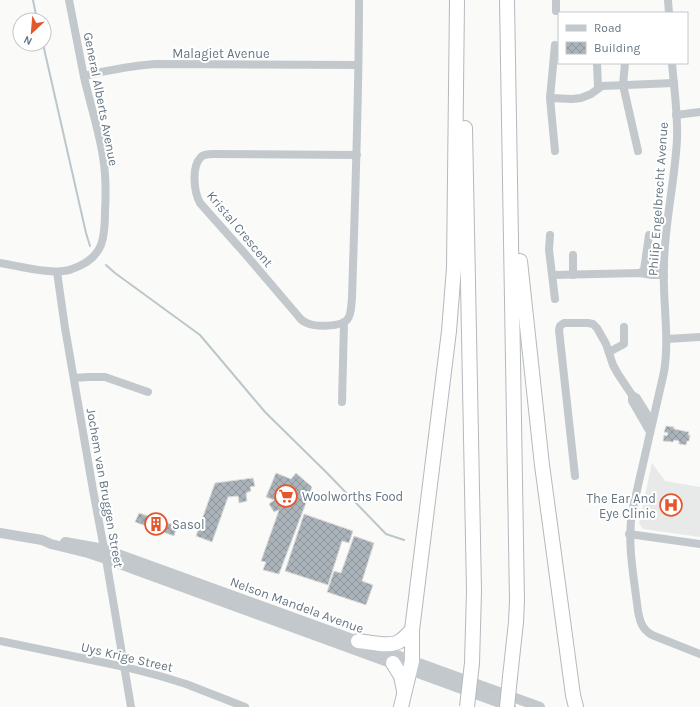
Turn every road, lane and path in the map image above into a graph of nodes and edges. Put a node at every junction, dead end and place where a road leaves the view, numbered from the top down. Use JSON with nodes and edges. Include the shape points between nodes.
{"nodes":[{"id":1,"x":69,"y":0,"type":"edge"},
{"id":2,"x":359,"y":0,"type":"edge"},
{"id":3,"x":457,"y":0,"type":"edge"},
{"id":4,"x":463,"y":0,"type":"edge"},
{"id":5,"x":507,"y":0,"type":"edge"},
{"id":6,"x":556,"y":0,"type":"edge"},
{"id":7,"x":668,"y":0,"type":"edge"},
{"id":8,"x":556,"y":11,"type":"dead end"},
{"id":9,"x":669,"y":12,"type":"edge"},
{"id":10,"x":555,"y":45,"type":"dead end"},
{"id":11,"x":598,"y":64,"type":"edge"},
{"id":12,"x":625,"y":64,"type":"edge"},
{"id":13,"x":672,"y":64,"type":"edge"},
{"id":14,"x":358,"y":66,"type":"junction"},
{"id":15,"x":84,"y":76,"type":"junction"},
{"id":16,"x":674,"y":83,"type":"junction"},
{"id":17,"x":623,"y":85,"type":"junction"},
{"id":18,"x":598,"y":88,"type":"junction"},
{"id":19,"x":550,"y":98,"type":"junction"},
{"id":20,"x":700,"y":112,"type":"edge"},
{"id":21,"x":676,"y":115,"type":"junction"},
{"id":22,"x":638,"y":151,"type":"dead end"},
{"id":23,"x":555,"y":152,"type":"dead end"},
{"id":24,"x":357,"y":155,"type":"junction"},
{"id":25,"x":510,"y":201,"type":"junction"},
{"id":26,"x":550,"y":235,"type":"dead end"},
{"id":27,"x":649,"y":235,"type":"dead end"},
{"id":28,"x":573,"y":255,"type":"dead end"},
{"id":29,"x":0,"y":263,"type":"edge"},
{"id":30,"x":642,"y":271,"type":"junction"},
{"id":31,"x":664,"y":271,"type":"junction"},
{"id":32,"x":57,"y":272,"type":"junction"},
{"id":33,"x":553,"y":275,"type":"junction"},
{"id":34,"x":573,"y":275,"type":"junction"},
{"id":35,"x":555,"y":298,"type":"dead end"},
{"id":36,"x":344,"y":322,"type":"junction"},
{"id":37,"x":624,"y":327,"type":"dead end"},
{"id":38,"x":700,"y":337,"type":"edge"},
{"id":39,"x":667,"y":339,"type":"junction"},
{"id":40,"x":609,"y":352,"type":"junction"},
{"id":41,"x":74,"y":378,"type":"junction"},
{"id":42,"x":148,"y":392,"type":"dead end"},
{"id":43,"x":632,"y":396,"type":"junction"},
{"id":44,"x":342,"y":402,"type":"dead end"},
{"id":45,"x":652,"y":422,"type":"junction"},
{"id":46,"x":650,"y":432,"type":"junction"},
{"id":47,"x":575,"y":476,"type":"dead end"},
{"id":48,"x":0,"y":533,"type":"edge"},
{"id":49,"x":629,"y":534,"type":"junction"},
{"id":50,"x":42,"y":540,"type":"junction"},
{"id":51,"x":700,"y":544,"type":"edge"},
{"id":52,"x":104,"y":549,"type":"junction"},
{"id":53,"x":106,"y":559,"type":"junction"},
{"id":54,"x":412,"y":630,"type":"junction"},
{"id":55,"x":0,"y":641,"type":"edge"},
{"id":56,"x":358,"y":641,"type":"junction"},
{"id":57,"x":700,"y":654,"type":"edge"},
{"id":58,"x":393,"y":663,"type":"junction"},
{"id":59,"x":410,"y":665,"type":"junction"},
{"id":60,"x":124,"y":667,"type":"junction"},
{"id":61,"x":402,"y":700,"type":"edge"},
{"id":62,"x":573,"y":703,"type":"edge"},
{"id":63,"x":132,"y":707,"type":"edge"},
{"id":64,"x":245,"y":707,"type":"edge"},
{"id":65,"x":467,"y":707,"type":"edge"},
{"id":66,"x":507,"y":707,"type":"edge"},
{"id":67,"x":511,"y":707,"type":"edge"},
{"id":68,"x":540,"y":707,"type":"edge"}],
"edges":[{"from":1,"to":15,"type":"street","name":"General Alberts Avenue"},
{"from":2,"to":14,"type":"street"},
{"from":3,"to":54,"type":"highway","via":[[454,268],[449,331]]},
{"from":4,"to":65,"type":"highway","bridge":true,"via":[[474,591],[472,663]]},
{"from":5,"to":25,"type":"highway"},
{"from":6,"to":8,"type":"street"},
{"from":7,"to":9,"type":"street"},
{"from":10,"to":19,"type":"street"},
{"from":11,"to":18,"type":"street"},
{"from":12,"to":17,"type":"street"},
{"from":13,"to":16,"type":"street","name":"Philip Engelbrecht Avenue"},
{"from":14,"to":15,"type":"street","name":"Malagiet Avenue","via":[[156,64]]},
{"from":14,"to":24,"type":"street"},
{"from":15,"to":32,"type":"street","name":"General Alberts Avenue","via":[[104,163],[104,229],[101,244],[88,261],[72,270]]},
{"from":16,"to":17,"type":"street"},
{"from":16,"to":21,"type":"street","name":"Philip Engelbrecht Avenue"},
{"from":17,"to":18,"type":"street"},
{"from":17,"to":22,"type":"street"},
{"from":18,"to":19,"type":"street","via":[[578,99]]},
{"from":19,"to":23,"type":"street"},
{"from":20,"to":21,"type":"street"},
{"from":21,"to":31,"type":"street","name":"Philip Engelbrecht Avenue","via":[[677,140]]},
{"from":24,"to":36,"type":"street","via":[[352,298],[350,315]]},
{"from":24,"to":36,"type":"street","name":"Kristal Crescent","via":[[213,154],[201,158],[195,172],[196,193],[200,203],[299,317],[305,323],[313,325]]},
{"from":25,"to":62,"type":"highway","via":[[518,240],[542,465]]},
{"from":25,"to":66,"type":"highway","bridge":true,"via":[[517,602]]},
{"from":26,"to":33,"type":"street","via":[[549,250]]},
{"from":27,"to":30,"type":"street"},
{"from":28,"to":34,"type":"street"},
{"from":29,"to":32,"type":"street","name":"General Alberts Avenue"},
{"from":30,"to":31,"type":"street","via":[[652,268]]},
{"from":30,"to":34,"type":"street"},
{"from":31,"to":39,"type":"street","name":"Philip Engelbrecht Avenue"},
{"from":32,"to":41,"type":"street","name":"Jochem van Bruggen Street"},
{"from":33,"to":34,"type":"street"},
{"from":33,"to":35,"type":"street"},
{"from":36,"to":44,"type":"street"},
{"from":37,"to":40,"type":"street","via":[[624,344]]},
{"from":38,"to":39,"type":"street"},
{"from":39,"to":45,"type":"street","name":"Philip Engelbrecht Avenue","via":[[664,372]]},
{"from":40,"to":43,"type":"street","via":[[615,369]]},
{"from":40,"to":47,"type":"street","via":[[600,332],[593,324],[576,323],[560,326]]},
{"from":41,"to":42,"type":"street","via":[[105,378]]},
{"from":41,"to":52,"type":"street","name":"Jochem van Bruggen Street"},
{"from":43,"to":45,"type":"street","via":[[637,398]]},
{"from":43,"to":46,"type":"street","via":[[632,402]]},
{"from":45,"to":46,"type":"street","name":"Philip Engelbrecht Avenue"},
{"from":46,"to":49,"type":"street","name":"Philip Engelbrecht Avenue"},
{"from":48,"to":50,"type":"street","name":"Nelson Mandela Avenue"},
{"from":49,"to":51,"type":"street"},
{"from":49,"to":57,"type":"street","name":"Philip Engelbrecht Avenue","via":[[642,626],[652,635]]},
{"from":50,"to":52,"type":"street","name":"Nelson Mandela Avenue"},
{"from":50,"to":53,"type":"street","name":"Nelson Mandela Avenue"},
{"from":52,"to":53,"type":"street","name":"Jochem van Bruggen Street"},
{"from":52,"to":56,"type":"street","name":"Nelson Mandela Avenue"},
{"from":53,"to":58,"type":"street","name":"Nelson Mandela Avenue"},
{"from":53,"to":60,"type":"street","name":"Jochem van Bruggen Street"},
{"from":54,"to":56,"type":"highway","via":[[401,641],[392,645]]},
{"from":54,"to":59,"type":"highway"},
{"from":55,"to":60,"type":"street","name":"Uys Krige Street"},
{"from":56,"to":59,"type":"street","name":"Nelson Mandela Avenue"},
{"from":58,"to":59,"type":"street","name":"Nelson Mandela Avenue"},
{"from":58,"to":61,"type":"highway","via":[[401,676]]},
{"from":59,"to":61,"type":"highway"},
{"from":59,"to":67,"type":"street","name":"Nelson Mandela Avenue"},
{"from":59,"to":68,"type":"street","name":"Nelson Mandela Avenue"},
{"from":60,"to":63,"type":"street","name":"Jochem van Bruggen Street"},
{"from":60,"to":64,"type":"street","name":"Uys Krige Street","via":[[172,680]]}]}
